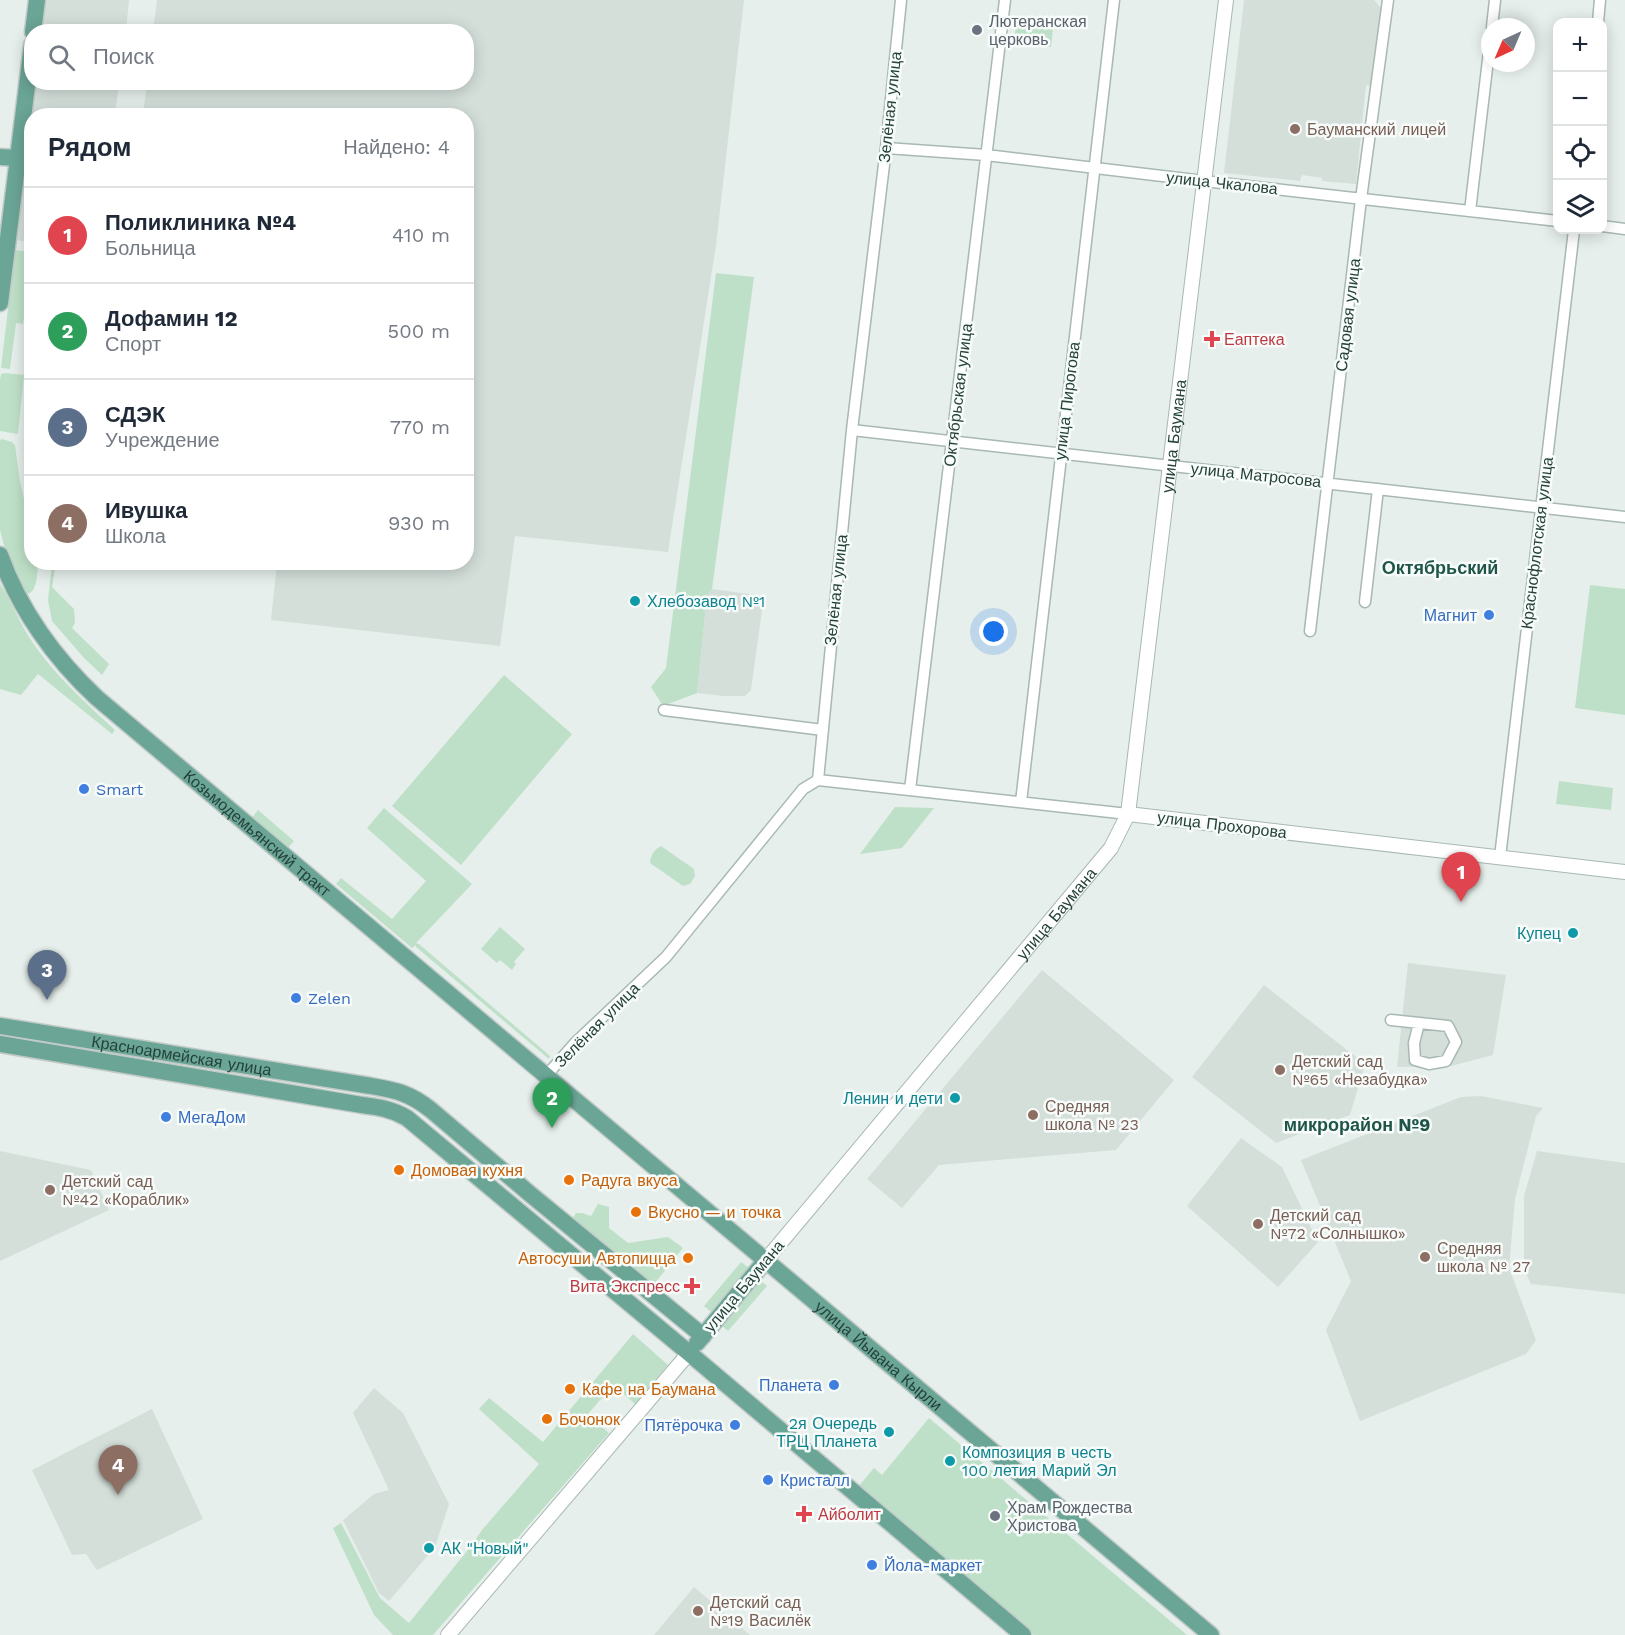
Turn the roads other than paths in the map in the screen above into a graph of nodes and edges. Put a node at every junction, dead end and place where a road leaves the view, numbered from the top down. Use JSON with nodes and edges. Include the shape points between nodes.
{"nodes":[{"id":1,"x":37,"y":0,"type":"edge"},
{"id":2,"x":901,"y":0,"type":"edge"},
{"id":3,"x":1005,"y":0,"type":"edge"},
{"id":4,"x":1114,"y":0,"type":"edge"},
{"id":5,"x":1226,"y":0,"type":"edge"},
{"id":6,"x":1388,"y":0,"type":"edge"},
{"id":7,"x":1495,"y":0,"type":"edge"},
{"id":8,"x":1600,"y":0,"type":"edge"},
{"id":9,"x":1493,"y":18,"type":"edge"},
{"id":10,"x":1598,"y":18,"type":"edge"},
{"id":11,"x":34,"y":24,"type":"edge"},
{"id":12,"x":1487,"y":72,"type":"edge"},
{"id":13,"x":24,"y":83,"type":"edge"},
{"id":14,"x":886,"y":148,"type":"junction"},
{"id":15,"x":986,"y":155,"type":"junction"},
{"id":16,"x":8,"y":158,"type":"edge"},
{"id":17,"x":1094,"y":169,"type":"junction"},
{"id":18,"x":1204,"y":182,"type":"junction"},
{"id":19,"x":1361,"y":199,"type":"junction"},
{"id":20,"x":1470,"y":211,"type":"junction"},
{"id":21,"x":1553,"y":221,"type":"edge"},
{"id":22,"x":1607,"y":227,"type":"edge"},
{"id":23,"x":1625,"y":229,"type":"edge"},
{"id":24,"x":1574,"y":234,"type":"edge"},
{"id":25,"x":0,"y":303,"type":"edge"},
{"id":26,"x":852,"y":430,"type":"junction"},
{"id":27,"x":952,"y":441,"type":"junction"},
{"id":28,"x":1060,"y":453,"type":"junction"},
{"id":29,"x":1170,"y":466,"type":"junction"},
{"id":30,"x":1328,"y":483,"type":"junction"},
{"id":31,"x":1378,"y":489,"type":"junction"},
{"id":32,"x":1541,"y":507,"type":"junction"},
{"id":33,"x":1625,"y":517,"type":"edge"},
{"id":34,"x":1,"y":558,"type":"edge"},
{"id":35,"x":1365,"y":602,"type":"dead end"},
{"id":36,"x":1310,"y":631,"type":"dead end"},
{"id":37,"x":664,"y":710,"type":"dead end"},
{"id":38,"x":823,"y":730,"type":"junction"},
{"id":39,"x":818,"y":780,"type":"junction"},
{"id":40,"x":910,"y":790,"type":"junction"},
{"id":41,"x":1021,"y":802,"type":"junction"},
{"id":42,"x":1128,"y":814,"type":"junction"},
{"id":43,"x":1500,"y":857,"type":"junction"},
{"id":44,"x":1625,"y":872,"type":"edge"},
{"id":45,"x":1391,"y":1020,"type":"dead end"},
{"id":46,"x":1419,"y":1023,"type":"junction"},
{"id":47,"x":0,"y":1026,"type":"edge"},
{"id":48,"x":0,"y":1044,"type":"edge"},
{"id":49,"x":123,"y":1045,"type":"junction"},
{"id":50,"x":175,"y":1053,"type":"junction"},
{"id":51,"x":120,"y":1064,"type":"junction"},
{"id":52,"x":172,"y":1073,"type":"junction"},
{"id":53,"x":546,"y":1076,"type":"junction"},
{"id":54,"x":365,"y":1085,"type":"junction"},
{"id":55,"x":362,"y":1105,"type":"junction"},
{"id":56,"x":570,"y":1227,"type":"junction"},
{"id":57,"x":557,"y":1243,"type":"junction"},
{"id":58,"x":766,"y":1260,"type":"junction"},
{"id":59,"x":703,"y":1336,"type":"junction"},
{"id":60,"x":688,"y":1353,"type":"junction"},
{"id":61,"x":448,"y":1635,"type":"edge"},
{"id":62,"x":1023,"y":1635,"type":"edge"},
{"id":63,"x":1211,"y":1635,"type":"edge"}],
"edges":[{"from":1,"to":11,"type":"main road"},
{"from":2,"to":14,"type":"street","name":"Зелёная улица"},
{"from":3,"to":15,"type":"street","name":"Октябрьская улица"},
{"from":4,"to":17,"type":"street","name":"улица Пирогова"},
{"from":5,"to":18,"type":"street","name":"улица Баумана"},
{"from":6,"to":19,"type":"street","name":"Садовая улица"},
{"from":7,"to":9,"type":"street"},
{"from":8,"to":10,"type":"street"},
{"from":12,"to":20,"type":"street"},
{"from":13,"to":16,"type":"main road"},
{"from":14,"to":15,"type":"street","name":"улица Чкалова"},
{"from":14,"to":26,"type":"street","name":"Зелёная улица"},
{"from":15,"to":17,"type":"street","name":"улица Чкалова"},
{"from":15,"to":27,"type":"street","name":"Октябрьская улица"},
{"from":16,"to":25,"type":"main road"},
{"from":17,"to":18,"type":"street","name":"улица Чкалова"},
{"from":17,"to":28,"type":"street","name":"улица Пирогова"},
{"from":18,"to":19,"type":"street","name":"улица Чкалова"},
{"from":18,"to":29,"type":"street","name":"улица Баумана"},
{"from":19,"to":20,"type":"street","name":"улица Чкалова"},
{"from":19,"to":30,"type":"street","name":"Садовая улица"},
{"from":20,"to":21,"type":"street","name":"улица Чкалова"},
{"from":22,"to":23,"type":"street"},
{"from":24,"to":32,"type":"street","name":"Краснофлотская улица"},
{"from":26,"to":27,"type":"street","name":"улица Матросова"},
{"from":26,"to":38,"type":"street","name":"Зелёная улица"},
{"from":27,"to":28,"type":"street","name":"улица Матросова"},
{"from":27,"to":40,"type":"street","name":"Октябрьская улица"},
{"from":28,"to":29,"type":"street","name":"улица Матросова"},
{"from":28,"to":41,"type":"street","name":"улица Пирогова"},
{"from":29,"to":30,"type":"street","name":"улица Матросова"},
{"from":29,"to":42,"type":"street","name":"улица Баумана"},
{"from":30,"to":31,"type":"street","name":"улица Матросова"},
{"from":30,"to":36,"type":"street","name":"Садовая улица"},
{"from":31,"to":32,"type":"street","name":"улица Матросова"},
{"from":31,"to":35,"type":"street"},
{"from":32,"to":33,"type":"street","name":"улица Матросова"},
{"from":32,"to":43,"type":"street","name":"Краснофлотская улица"},
{"from":34,"to":53,"type":"main road","name":"Козьмодемьянский тракт","via":[[39,630],[86,687]]},
{"from":37,"to":38,"type":"street"},
{"from":38,"to":39,"type":"street","name":"Зелёная улица"},
{"from":39,"to":40,"type":"street","name":"улица Прохорова"},
{"from":39,"to":53,"type":"street","name":"Зелёная улица","via":[[803,789],[666,957],[575,1043]]},
{"from":40,"to":41,"type":"street","name":"улица Прохорова"},
{"from":41,"to":42,"type":"street","name":"улица Прохорова"},
{"from":42,"to":43,"type":"street","name":"улица Прохорова"},
{"from":42,"to":58,"type":"street","name":"улица Баумана","via":[[1111,848]]},
{"from":43,"to":44,"type":"street","name":"улица Прохорова"},
{"from":45,"to":46,"type":"street"},
{"from":46,"to":46,"type":"street","via":[[1448,1026],[1456,1042],[1446,1061],[1429,1064],[1415,1060]]},
{"from":47,"to":49,"type":"main road","name":"Красноармейская улица"},
{"from":48,"to":51,"type":"main road","name":"Красноармейская улица"},
{"from":49,"to":50,"type":"main road","name":"Красноармейская улица"},
{"from":49,"to":51,"type":"main road"},
{"from":50,"to":52,"type":"main road"},
{"from":50,"to":54,"type":"main road","name":"Красноармейская улица"},
{"from":51,"to":52,"type":"main road","name":"Красноармейская улица"},
{"from":52,"to":55,"type":"main road","name":"Красноармейская улица"},
{"from":53,"to":58,"type":"main road","name":"улица Йывана Кырли"},
{"from":54,"to":55,"type":"main road"},
{"from":54,"to":56,"type":"main road","via":[[394,1090],[420,1101]]},
{"from":55,"to":57,"type":"main road","via":[[391,1110],[407,1118]]},
{"from":56,"to":57,"type":"main road"},
{"from":56,"to":59,"type":"main road"},
{"from":57,"to":60,"type":"main road"},
{"from":58,"to":59,"type":"main road","name":"улица Баумана"},
{"from":58,"to":63,"type":"main road","name":"улица Йывана Кырли"},
{"from":59,"to":60,"type":"main road","name":"улица Баумана"},
{"from":60,"to":61,"type":"street","name":"улица Баумана"},
{"from":60,"to":62,"type":"main road"}]}
